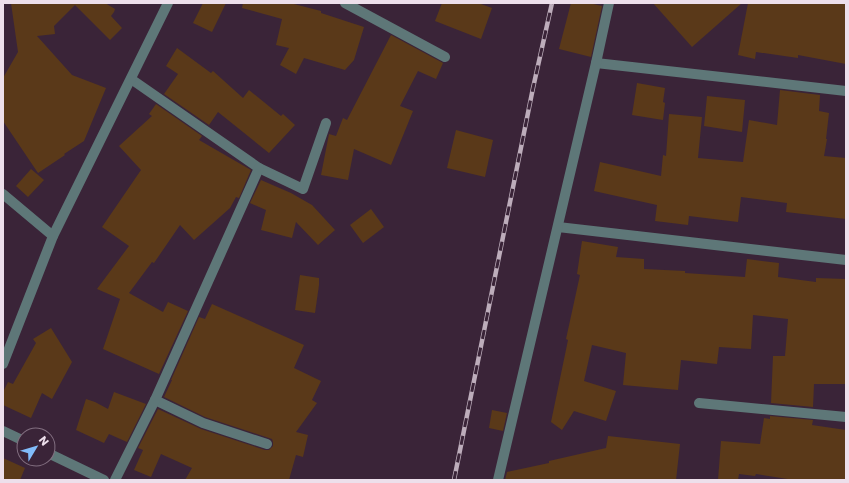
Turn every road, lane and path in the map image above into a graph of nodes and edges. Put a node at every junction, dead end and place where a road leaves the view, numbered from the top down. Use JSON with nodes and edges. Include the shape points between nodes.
{"nodes":[{"id":1,"x":168,"y":3,"type":"edge"},
{"id":2,"x":345,"y":3,"type":"edge"},
{"id":3,"x":609,"y":3,"type":"edge"},
{"id":4,"x":445,"y":57,"type":"dead end"},
{"id":5,"x":596,"y":63,"type":"junction"},
{"id":6,"x":130,"y":79,"type":"junction"},
{"id":7,"x":846,"y":90,"type":"edge"},
{"id":8,"x":326,"y":123,"type":"dead end"},
{"id":9,"x":259,"y":168,"type":"junction"},
{"id":10,"x":3,"y":194,"type":"edge"},
{"id":11,"x":558,"y":227,"type":"junction"},
{"id":12,"x":53,"y":236,"type":"junction"},
{"id":13,"x":846,"y":260,"type":"edge"},
{"id":14,"x":3,"y":364,"type":"edge"},
{"id":15,"x":155,"y":400,"type":"junction"},
{"id":16,"x":699,"y":403,"type":"dead end"},
{"id":17,"x":846,"y":417,"type":"edge"},
{"id":18,"x":3,"y":431,"type":"edge"},
{"id":19,"x":16,"y":437,"type":"edge"},
{"id":20,"x":268,"y":444,"type":"dead end"},
{"id":21,"x":56,"y":457,"type":"edge"},
{"id":22,"x":104,"y":480,"type":"edge"},
{"id":23,"x":115,"y":480,"type":"edge"},
{"id":24,"x":498,"y":480,"type":"edge"}],
"edges":[{"from":1,"to":6,"type":"street"},
{"from":2,"to":4,"type":"street"},
{"from":3,"to":5,"type":"street"},
{"from":5,"to":7,"type":"street"},
{"from":5,"to":11,"type":"street"},
{"from":6,"to":9,"type":"street"},
{"from":6,"to":12,"type":"street"},
{"from":8,"to":9,"type":"street","via":[[303,189]]},
{"from":9,"to":15,"type":"street"},
{"from":10,"to":12,"type":"street"},
{"from":11,"to":13,"type":"street"},
{"from":11,"to":24,"type":"street"},
{"from":12,"to":14,"type":"street"},
{"from":15,"to":20,"type":"street","via":[[203,423]]},
{"from":15,"to":23,"type":"street"},
{"from":16,"to":17,"type":"street"},
{"from":18,"to":19,"type":"street"},
{"from":21,"to":22,"type":"street"}]}
